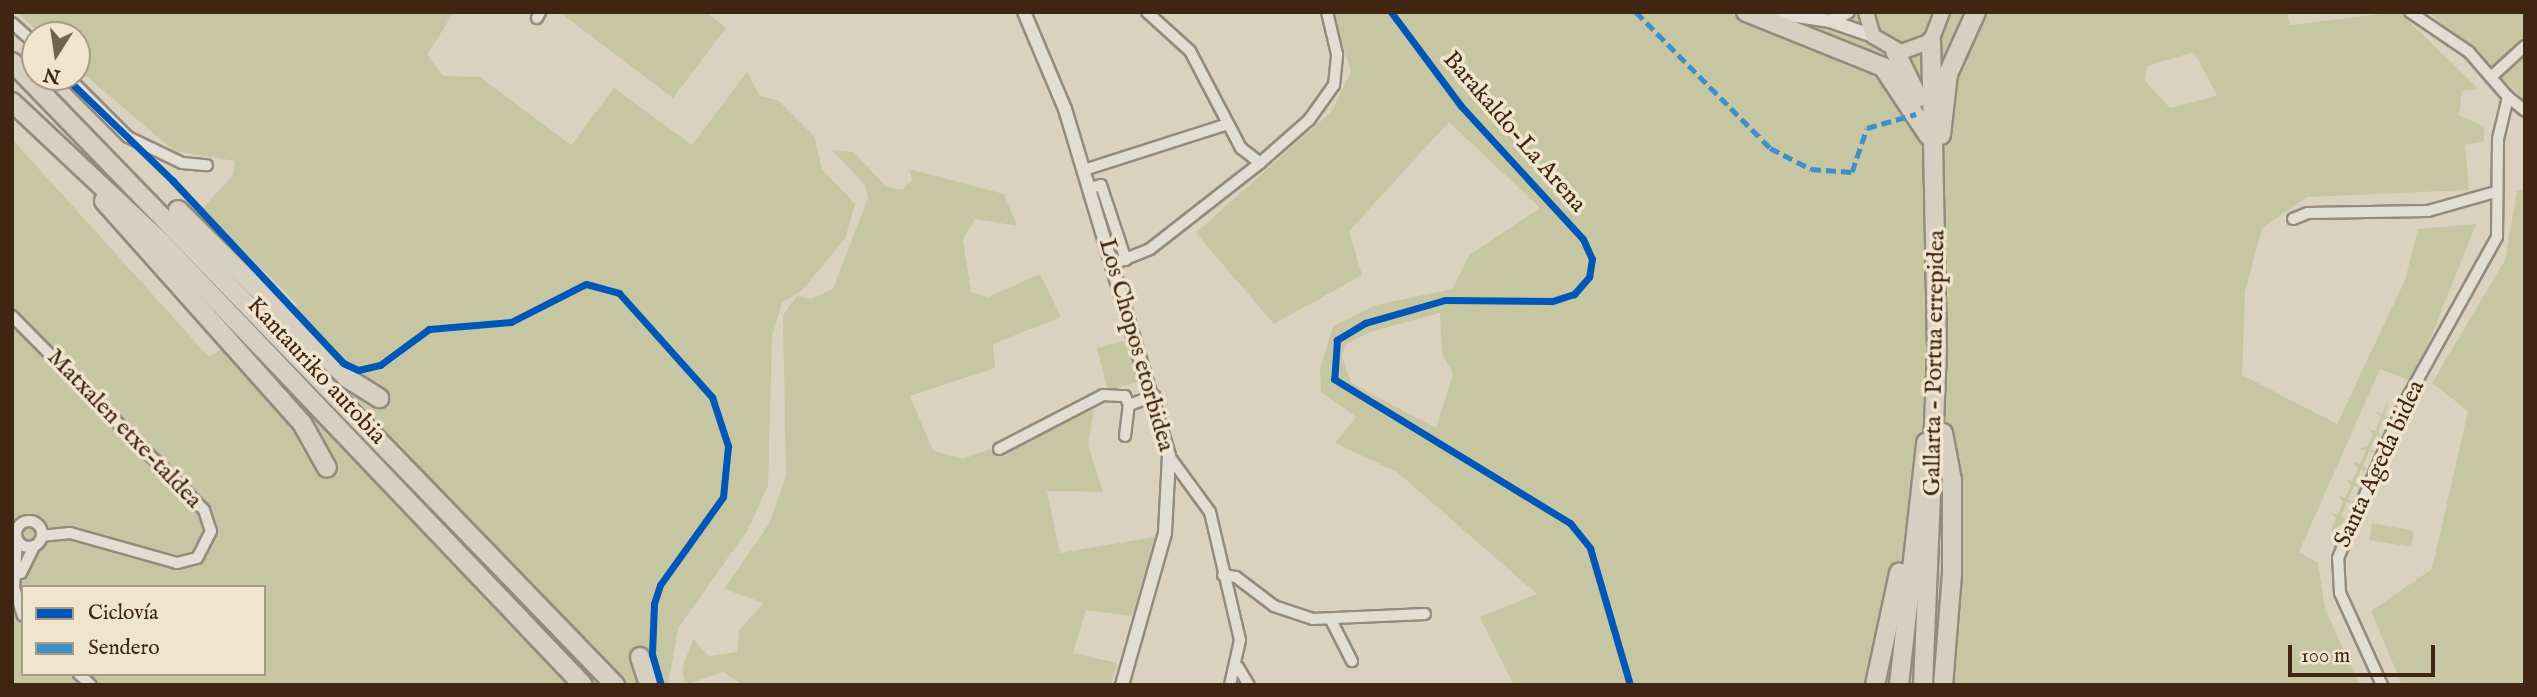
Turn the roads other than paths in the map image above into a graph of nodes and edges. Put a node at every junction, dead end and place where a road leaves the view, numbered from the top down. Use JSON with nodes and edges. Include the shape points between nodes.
{"nodes":[{"id":1,"x":1024,"y":12,"type":"edge"},
{"id":2,"x":1147,"y":12,"type":"edge"},
{"id":3,"x":1327,"y":12,"type":"edge"},
{"id":4,"x":1746,"y":12,"type":"edge"},
{"id":5,"x":1770,"y":12,"type":"edge"},
{"id":6,"x":1848,"y":12,"type":"edge"},
{"id":7,"x":1866,"y":12,"type":"edge"},
{"id":8,"x":1954,"y":12,"type":"edge"},
{"id":9,"x":1976,"y":12,"type":"edge"},
{"id":10,"x":2410,"y":12,"type":"edge"},
{"id":11,"x":1830,"y":21,"type":"junction"},
{"id":12,"x":1938,"y":26,"type":"edge"},
{"id":13,"x":1873,"y":36,"type":"junction"},
{"id":14,"x":2525,"y":46,"type":"edge"},
{"id":15,"x":1895,"y":51,"type":"junction"},
{"id":16,"x":12,"y":62,"type":"edge"},
{"id":17,"x":2491,"y":77,"type":"junction"},
{"id":18,"x":82,"y":91,"type":"edge"},
{"id":19,"x":2508,"y":97,"type":"junction"},
{"id":20,"x":17,"y":106,"type":"edge"},
{"id":21,"x":2525,"y":111,"type":"edge"},
{"id":22,"x":1228,"y":124,"type":"junction"},
{"id":23,"x":86,"y":131,"type":"junction"},
{"id":24,"x":1927,"y":132,"type":"junction"},
{"id":25,"x":1260,"y":163,"type":"junction"},
{"id":26,"x":206,"y":165,"type":"dead end"},
{"id":27,"x":1084,"y":170,"type":"junction"},
{"id":28,"x":2495,"y":192,"type":"junction"},
{"id":29,"x":1936,"y":208,"type":"junction"},
{"id":30,"x":2292,"y":219,"type":"dead end"},
{"id":31,"x":1120,"y":262,"type":"junction"},
{"id":32,"x":12,"y":316,"type":"edge"},
{"id":33,"x":1936,"y":395,"type":"junction"},
{"id":34,"x":1154,"y":396,"type":"junction"},
{"id":35,"x":379,"y":398,"type":"dead end"},
{"id":36,"x":1129,"y":405,"type":"junction"},
{"id":37,"x":1125,"y":436,"type":"dead end"},
{"id":38,"x":999,"y":449,"type":"dead end"},
{"id":39,"x":1169,"y":456,"type":"junction"},
{"id":40,"x":327,"y":468,"type":"dead end"},
{"id":41,"x":1920,"y":477,"type":"junction"},
{"id":42,"x":15,"y":533,"type":"edge"},
{"id":43,"x":43,"y":536,"type":"junction"},
{"id":44,"x":34,"y":546,"type":"junction"},
{"id":45,"x":1223,"y":575,"type":"junction"},
{"id":46,"x":18,"y":576,"type":"junction"},
{"id":47,"x":21,"y":610,"type":"edge"},
{"id":48,"x":1425,"y":614,"type":"dead end"},
{"id":49,"x":1332,"y":622,"type":"junction"},
{"id":50,"x":639,"y":657,"type":"dead end"},
{"id":51,"x":1352,"y":661,"type":"dead end"},
{"id":52,"x":1238,"y":667,"type":"junction"},
{"id":53,"x":583,"y":685,"type":"edge"},
{"id":54,"x":615,"y":685,"type":"edge"},
{"id":55,"x":649,"y":685,"type":"edge"},
{"id":56,"x":1122,"y":685,"type":"edge"},
{"id":57,"x":1230,"y":685,"type":"edge"},
{"id":58,"x":1249,"y":685,"type":"edge"},
{"id":59,"x":1875,"y":685,"type":"edge"},
{"id":60,"x":1899,"y":685,"type":"edge"},
{"id":61,"x":1923,"y":685,"type":"edge"},
{"id":62,"x":1943,"y":685,"type":"edge"},
{"id":63,"x":2382,"y":685,"type":"edge"}],
"edges":[{"from":1,"to":27,"type":"street","name":"Los Chopos etorbidea"},
{"from":2,"to":22,"type":"street","via":[[1190,51]]},
{"from":3,"to":25,"type":"street","via":[[1337,54],[1334,85],[1309,120]]},
{"from":4,"to":24,"type":"highway","via":[[1869,57],[1896,79]]},
{"from":5,"to":11,"type":"street"},
{"from":6,"to":11,"type":"street"},
{"from":7,"to":13,"type":"main road"},
{"from":8,"to":12,"type":"main road"},
{"from":9,"to":29,"type":"highway","via":[[1948,74]]},
{"from":10,"to":17,"type":"street","via":[[2469,52]]},
{"from":11,"to":13,"type":"street"},
{"from":12,"to":15,"type":"main road"},
{"from":12,"to":24,"type":"highway","name":"Gallarta - Portua errepidea"},
{"from":13,"to":15,"type":"main road"},
{"from":14,"to":17,"type":"street"},
{"from":15,"to":24,"type":"highway","name":"Gallarta - Portua errepidea","via":[[1914,85]]},
{"from":16,"to":23,"type":"highway","name":"Kantauriko autobia"},
{"from":17,"to":19,"type":"street"},
{"from":18,"to":26,"type":"street","via":[[128,137],[182,163]]},
{"from":19,"to":21,"type":"street"},
{"from":19,"to":28,"type":"street","name":"Santa Ageda bidea"},
{"from":20,"to":40,"type":"highway","via":[[233,341],[315,440]]},
{"from":20,"to":53,"type":"highway","name":"Kantauriko autobia","via":[[172,253]]},
{"from":22,"to":25,"type":"street","via":[[1241,148]]},
{"from":22,"to":27,"type":"street"},
{"from":23,"to":35,"type":"highway","via":[[112,146],[347,379]]},
{"from":23,"to":54,"type":"highway","name":"Kantauriko autobia"},
{"from":24,"to":29,"type":"highway","name":"Gallarta - Portua errepidea"},
{"from":25,"to":31,"type":"street","via":[[1150,249]]},
{"from":27,"to":31,"type":"street","name":"Los Chopos etorbidea"},
{"from":28,"to":30,"type":"street","via":[[2428,211],[2308,212]]},
{"from":28,"to":63,"type":"street","name":"Santa Ageda bidea","via":[[2497,237],[2404,404],[2338,558],[2340,593]]},
{"from":29,"to":33,"type":"highway","name":"Gallarta - Portua errepidea"},
{"from":31,"to":34,"type":"street","name":"Los Chopos etorbidea"},
{"from":32,"to":43,"type":"street","name":"Matxalen etxe-taldea","via":[[204,510],[211,531],[203,552],[177,563],[70,533]]},
{"from":33,"to":41,"type":"highway"},
{"from":33,"to":61,"type":"highway","name":"Gallarta - Portua errepidea"},
{"from":33,"to":62,"type":"highway","via":[[1951,480]]},
{"from":34,"to":36,"type":"street"},
{"from":34,"to":39,"type":"street","name":"Los Chopos etorbidea"},
{"from":36,"to":37,"type":"street"},
{"from":36,"to":38,"type":"street","via":[[1125,396],[1103,395]]},
{"from":39,"to":45,"type":"street","via":[[1209,512]]},
{"from":39,"to":56,"type":"street","name":"Los Chopos etorbidea","via":[[1168,520]]},
{"from":41,"to":59,"type":"highway"},
{"from":41,"to":60,"type":"highway"},
{"from":42,"to":43,"type":"street","name":"Matxalen etxe-taldea","via":[[30,520]]},
{"from":42,"to":44,"type":"street"},
{"from":42,"to":46,"type":"street"},
{"from":43,"to":44,"type":"street"},
{"from":44,"to":46,"type":"street"},
{"from":45,"to":49,"type":"street","via":[[1236,577],[1274,606]]},
{"from":45,"to":52,"type":"street","via":[[1239,629]]},
{"from":46,"to":47,"type":"street","via":[[14,588]]},
{"from":48,"to":49,"type":"street"},
{"from":49,"to":51,"type":"street"},
{"from":50,"to":55,"type":"highway"},
{"from":52,"to":57,"type":"street"},
{"from":52,"to":58,"type":"street"}]}
